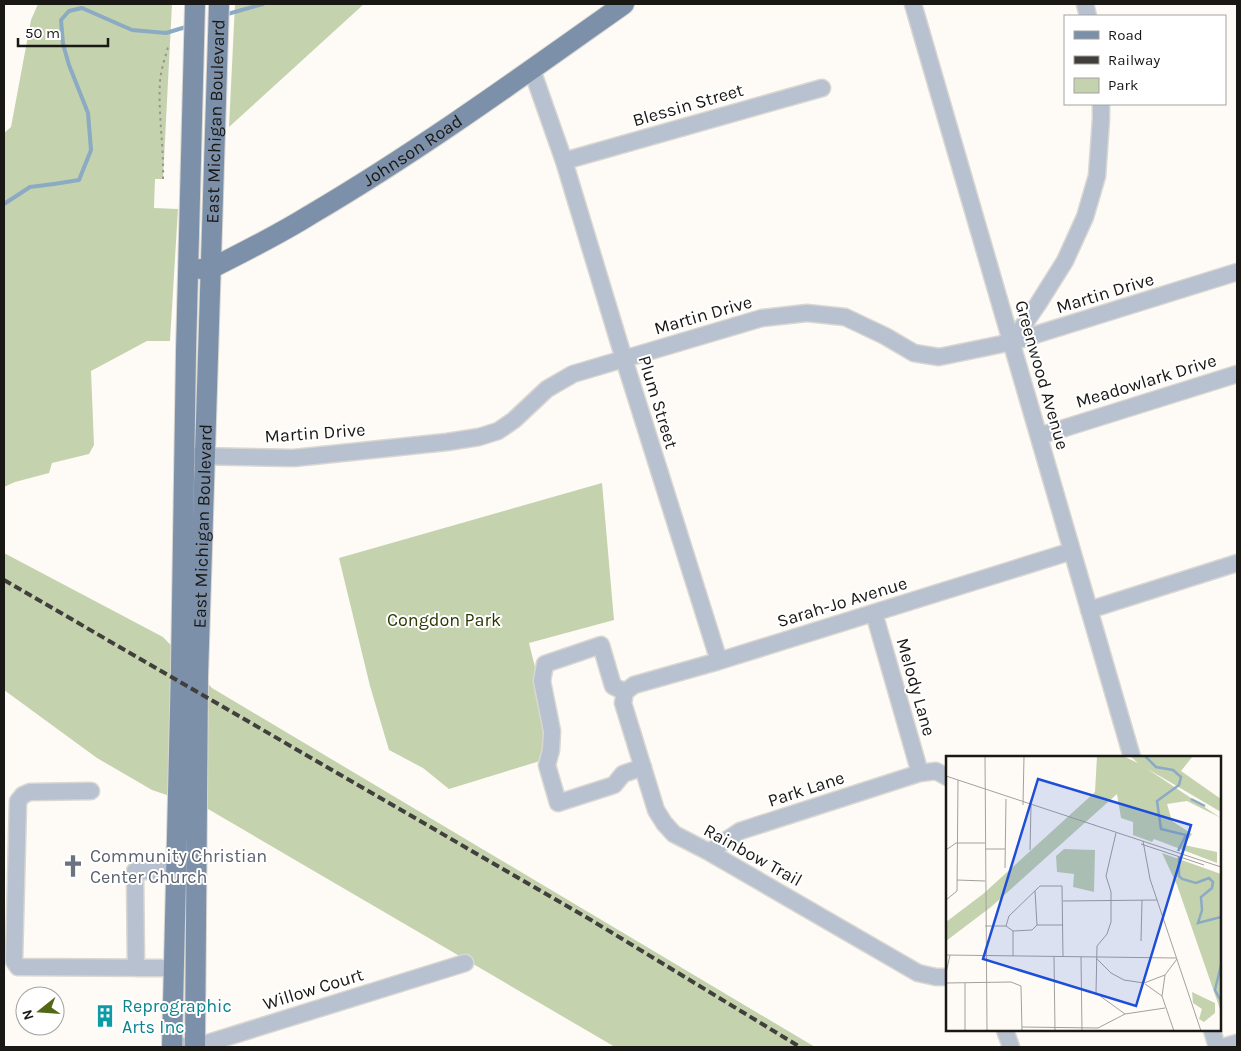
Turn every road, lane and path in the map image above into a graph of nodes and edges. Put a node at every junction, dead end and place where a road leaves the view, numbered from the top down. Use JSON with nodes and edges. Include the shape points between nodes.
{"nodes":[{"id":1,"x":196,"y":4,"type":"edge"},
{"id":2,"x":219,"y":4,"type":"edge"},
{"id":3,"x":624,"y":4,"type":"edge"},
{"id":4,"x":913,"y":4,"type":"edge"},
{"id":5,"x":168,"y":47,"type":"dead end"},
{"id":6,"x":532,"y":70,"type":"junction"},
{"id":7,"x":822,"y":88,"type":"dead end"},
{"id":8,"x":1101,"y":105,"type":"edge"},
{"id":9,"x":564,"y":161,"type":"junction"},
{"id":10,"x":163,"y":179,"type":"dead end"},
{"id":11,"x":188,"y":270,"type":"junction"},
{"id":12,"x":210,"y":270,"type":"junction"},
{"id":13,"x":1237,"y":272,"type":"edge"},
{"id":14,"x":1012,"y":342,"type":"junction"},
{"id":15,"x":624,"y":359,"type":"junction"},
{"id":16,"x":1237,"y":374,"type":"edge"},
{"id":17,"x":1039,"y":436,"type":"junction"},
{"id":18,"x":184,"y":456,"type":"junction"},
{"id":19,"x":205,"y":457,"type":"junction"},
{"id":20,"x":1072,"y":551,"type":"junction"},
{"id":21,"x":1237,"y":563,"type":"edge"},
{"id":22,"x":1089,"y":610,"type":"junction"},
{"id":23,"x":874,"y":613,"type":"junction"},
{"id":24,"x":719,"y":661,"type":"junction"},
{"id":25,"x":625,"y":692,"type":"junction"},
{"id":26,"x":1132,"y":756,"type":"edge"},
{"id":27,"x":643,"y":767,"type":"junction"},
{"id":28,"x":920,"y":773,"type":"junction"},
{"id":29,"x":946,"y":776,"type":"edge"},
{"id":30,"x":91,"y":791,"type":"dead end"},
{"id":31,"x":709,"y":852,"type":"junction"},
{"id":32,"x":176,"y":870,"type":"junction"},
{"id":33,"x":196,"y":871,"type":"junction"},
{"id":34,"x":465,"y":963,"type":"dead end"},
{"id":35,"x":136,"y":968,"type":"junction"},
{"id":36,"x":174,"y":968,"type":"junction"},
{"id":37,"x":946,"y":977,"type":"edge"},
{"id":38,"x":1005,"y":1031,"type":"edge"},
{"id":39,"x":1212,"y":1031,"type":"edge"},
{"id":40,"x":1237,"y":1043,"type":"edge"},
{"id":41,"x":172,"y":1046,"type":"edge"},
{"id":42,"x":195,"y":1047,"type":"edge"},
{"id":43,"x":1011,"y":1047,"type":"edge"},
{"id":44,"x":1217,"y":1047,"type":"edge"},
{"id":45,"x":1223,"y":1047,"type":"edge"}],
"edges":[{"from":1,"to":11,"type":"main road","name":"East Michigan Boulevard"},
{"from":2,"to":12,"type":"main road","name":"East Michigan Boulevard"},
{"from":3,"to":6,"type":"main road","name":"Johnson Road"},
{"from":4,"to":14,"type":"street","name":"Greenwood Avenue"},
{"from":5,"to":10,"type":"path","via":[[160,80]]},
{"from":6,"to":9,"type":"street","name":"Plum Street"},
{"from":6,"to":12,"type":"main road","name":"Johnson Road","via":[[415,150],[310,216]]},
{"from":7,"to":9,"type":"street","name":"Blessin Street"},
{"from":8,"to":14,"type":"street","via":[[1097,176],[1085,217],[1065,261]]},
{"from":9,"to":15,"type":"street","name":"Plum Street"},
{"from":11,"to":12,"type":"main road","name":"Johnson Road"},
{"from":11,"to":18,"type":"main road","name":"East Michigan Boulevard"},
{"from":12,"to":19,"type":"main road","name":"East Michigan Boulevard"},
{"from":13,"to":14,"type":"street","name":"Martin Drive"},
{"from":14,"to":15,"type":"street","name":"Martin Drive","via":[[939,357],[914,353],[845,317],[807,313],[762,318]]},
{"from":14,"to":17,"type":"street","name":"Greenwood Avenue"},
{"from":15,"to":19,"type":"street","name":"Martin Drive","via":[[573,374],[547,389],[498,431],[479,437],[294,458]]},
{"from":15,"to":24,"type":"street","name":"Plum Street"},
{"from":16,"to":17,"type":"street","name":"Meadowlark Drive"},
{"from":17,"to":20,"type":"street","name":"Greenwood Avenue"},
{"from":18,"to":19,"type":"street","name":"Martin Drive"},
{"from":18,"to":32,"type":"main road","name":"East Michigan Boulevard"},
{"from":19,"to":33,"type":"main road","name":"East Michigan Boulevard"},
{"from":20,"to":22,"type":"street","name":"Greenwood Avenue"},
{"from":20,"to":23,"type":"street","name":"Sarah-Jo Avenue"},
{"from":21,"to":22,"type":"street"},
{"from":22,"to":26,"type":"street","name":"Greenwood Avenue"},
{"from":23,"to":24,"type":"street","name":"Sarah-Jo Avenue"},
{"from":23,"to":28,"type":"street","name":"Melody Lane"},
{"from":24,"to":25,"type":"street","name":"Sarah-Jo Avenue","via":[[634,685]]},
{"from":25,"to":27,"type":"street","name":"Rainbow Trail","via":[[623,703]]},
{"from":25,"to":27,"type":"street","via":[[613,686],[600,645],[545,664],[542,680],[552,731],[547,765],[558,803],[614,785],[623,774]]},
{"from":27,"to":31,"type":"street","name":"Rainbow Trail","via":[[656,810],[664,823],[674,834]]},
{"from":28,"to":29,"type":"street","via":[[936,771]]},
{"from":28,"to":31,"type":"street","name":"Park Lane","via":[[740,831]]},
{"from":30,"to":35,"type":"street","via":[[30,792],[18,801],[14,961],[18,967]]},
{"from":31,"to":37,"type":"street","name":"Rainbow Trail","via":[[918,972]]},
{"from":32,"to":33,"type":"street"},
{"from":32,"to":35,"type":"street","via":[[135,871]]},
{"from":32,"to":36,"type":"main road","name":"East Michigan Boulevard"},
{"from":33,"to":42,"type":"main road","name":"East Michigan Boulevard"},
{"from":34,"to":42,"type":"street","name":"Willow Court"},
{"from":35,"to":36,"type":"street"},
{"from":36,"to":41,"type":"main road","name":"East Michigan Boulevard"},
{"from":38,"to":43,"type":"street"},
{"from":39,"to":44,"type":"street"},
{"from":40,"to":45,"type":"street"},
{"from":41,"to":42,"type":"street","name":"Willow Court"}]}
